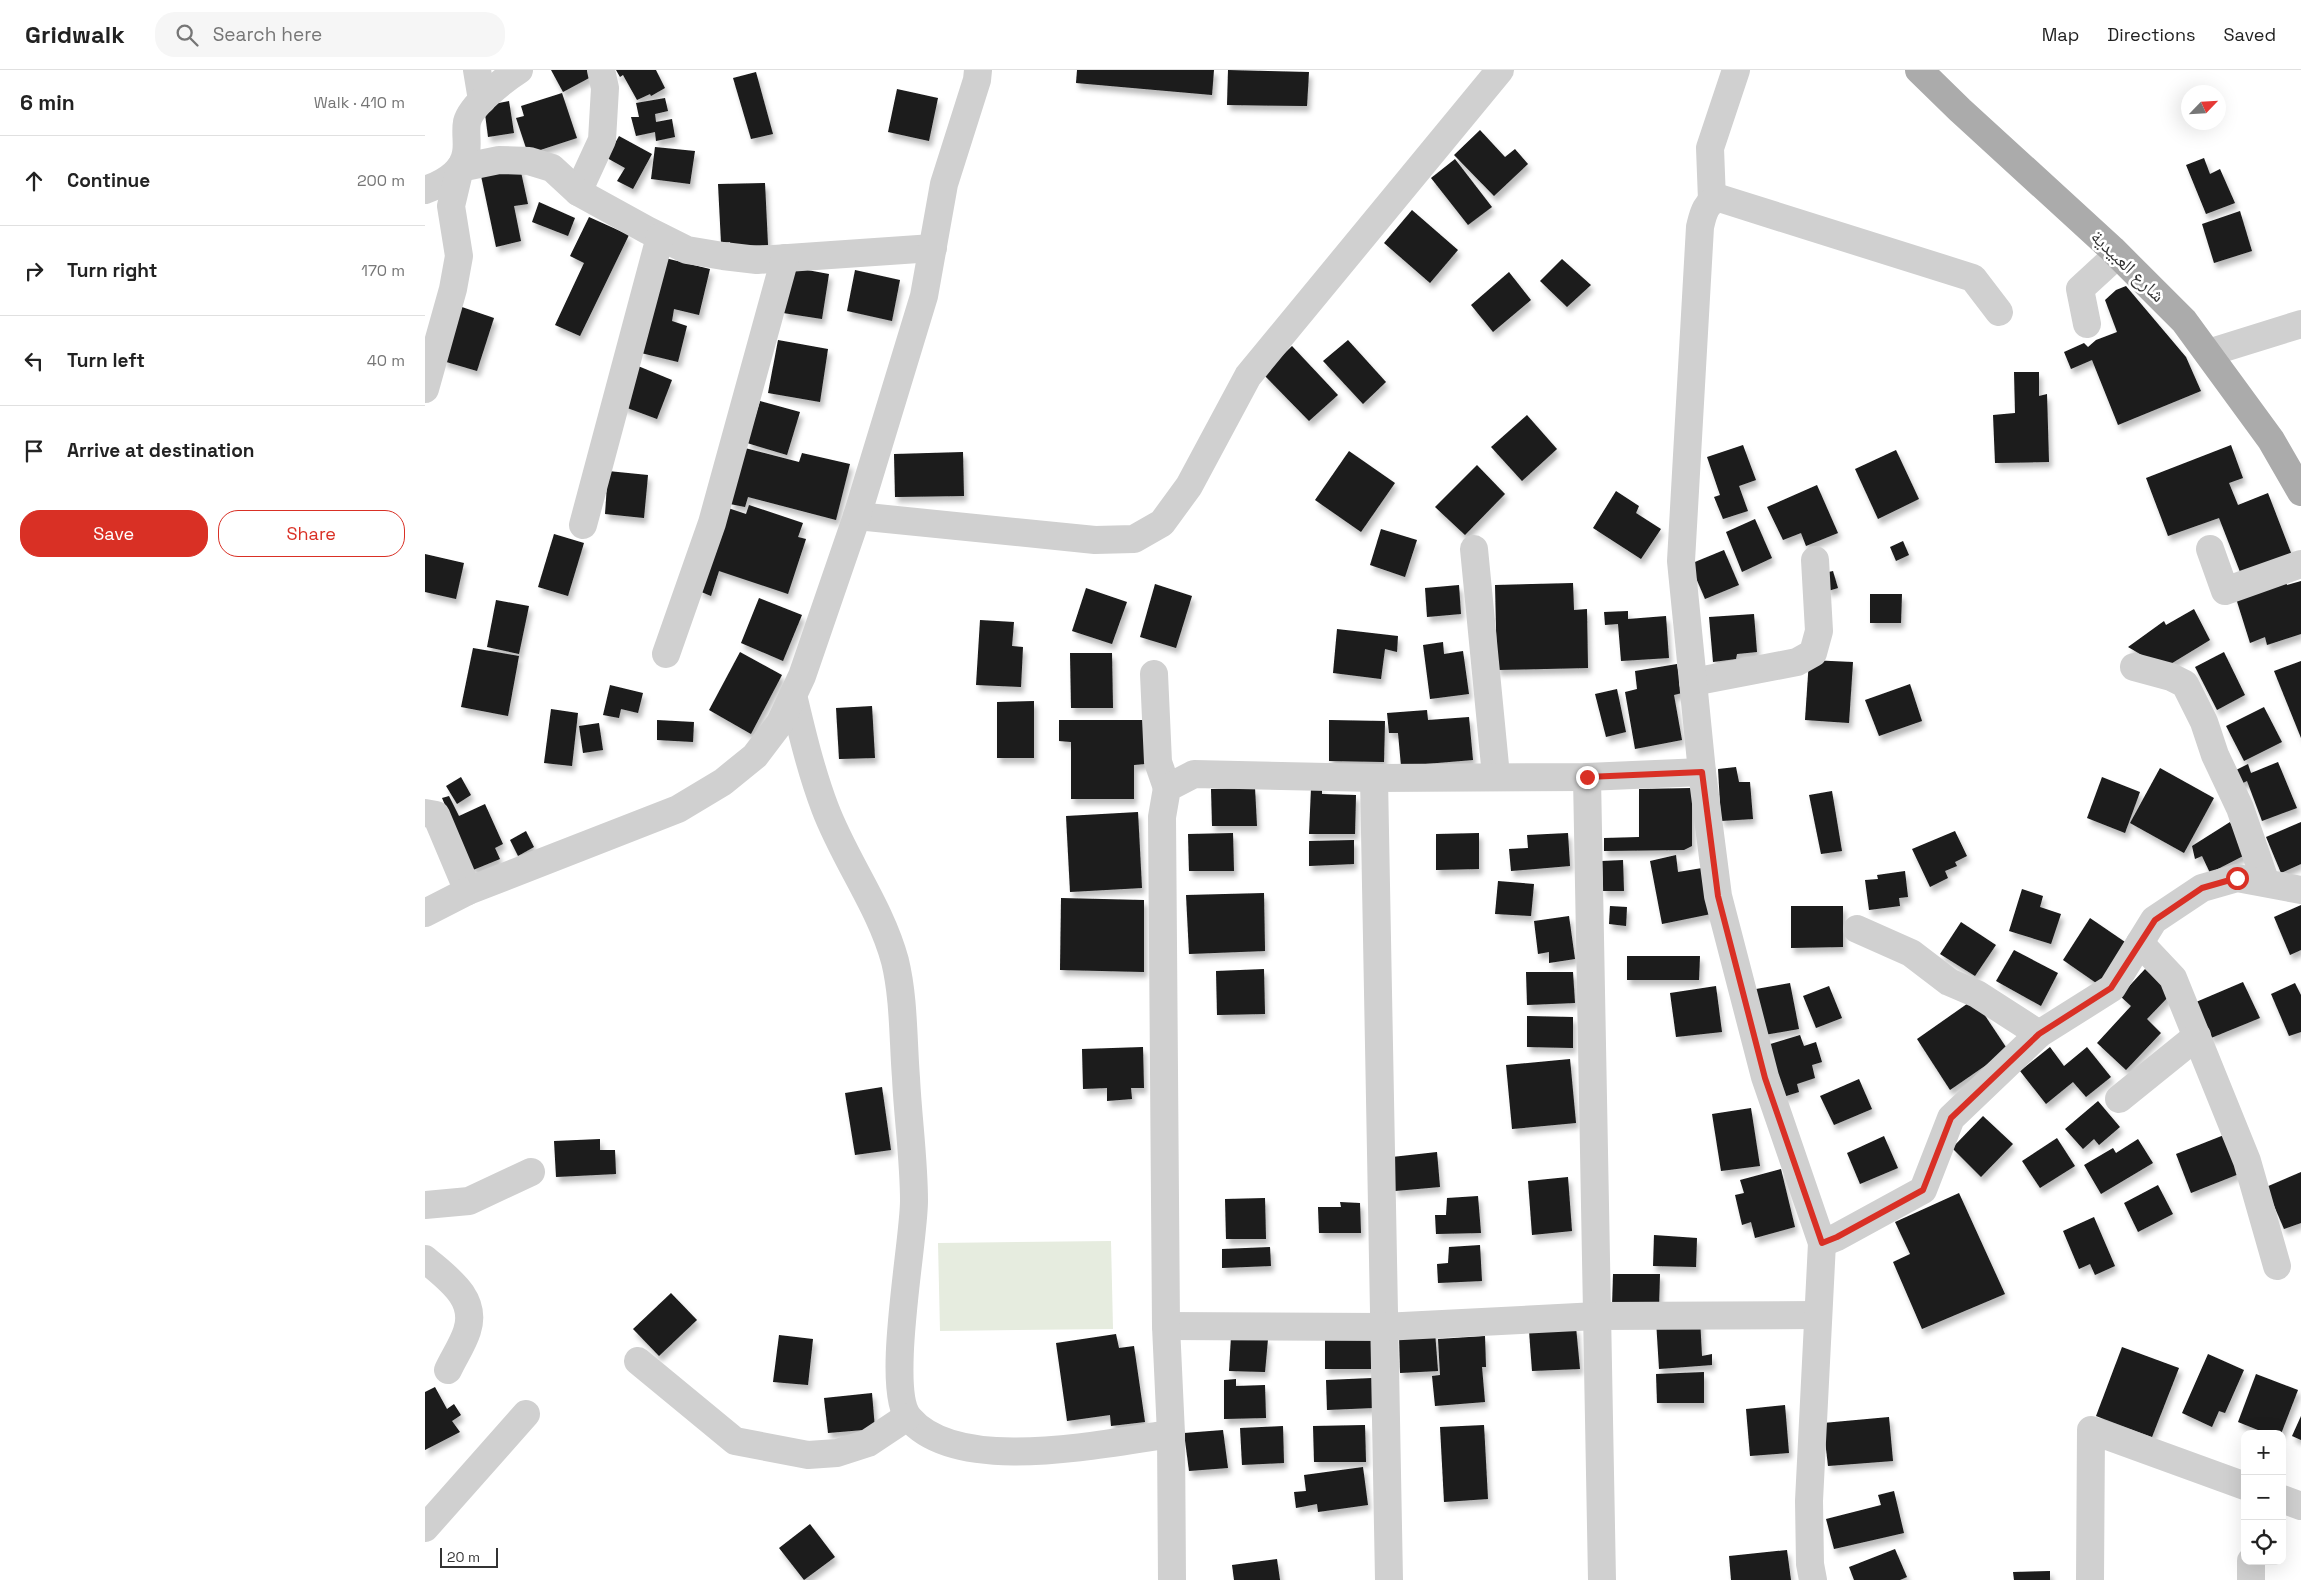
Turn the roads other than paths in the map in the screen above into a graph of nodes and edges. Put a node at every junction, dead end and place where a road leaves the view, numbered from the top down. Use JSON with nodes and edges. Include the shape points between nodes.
{"nodes":[{"id":1,"x":477,"y":70,"type":"edge"},
{"id":2,"x":519,"y":70,"type":"edge"},
{"id":3,"x":601,"y":70,"type":"edge"},
{"id":4,"x":978,"y":70,"type":"edge"},
{"id":5,"x":1500,"y":70,"type":"edge"},
{"id":6,"x":1736,"y":70,"type":"edge"},
{"id":7,"x":1919,"y":70,"type":"edge"},
{"id":8,"x":482,"y":100,"type":"junction"},
{"id":9,"x":460,"y":168,"type":"junction"},
{"id":10,"x":425,"y":190,"type":"edge"},
{"id":11,"x":578,"y":192,"type":"junction"},
{"id":12,"x":1712,"y":200,"type":"junction"},
{"id":13,"x":660,"y":236,"type":"junction"},
{"id":14,"x":933,"y":248,"type":"junction"},
{"id":15,"x":2117,"y":255,"type":"junction"},
{"id":16,"x":785,"y":258,"type":"junction"},
{"id":17,"x":1999,"y":312,"type":"dead end"},
{"id":18,"x":2087,"y":324,"type":"dead end"},
{"id":19,"x":2301,"y":324,"type":"edge"},
{"id":20,"x":2208,"y":353,"type":"junction"},
{"id":21,"x":425,"y":389,"type":"edge"},
{"id":22,"x":2301,"y":492,"type":"edge"},
{"id":23,"x":857,"y":516,"type":"junction"},
{"id":24,"x":583,"y":525,"type":"dead end"},
{"id":25,"x":1474,"y":549,"type":"dead end"},
{"id":26,"x":2210,"y":549,"type":"dead end"},
{"id":27,"x":1815,"y":560,"type":"dead end"},
{"id":28,"x":2301,"y":564,"type":"edge"},
{"id":29,"x":666,"y":654,"type":"dead end"},
{"id":30,"x":2134,"y":667,"type":"dead end"},
{"id":31,"x":1154,"y":674,"type":"dead end"},
{"id":32,"x":1693,"y":682,"type":"junction"},
{"id":33,"x":793,"y":695,"type":"junction"},
{"id":34,"x":1702,"y":772,"type":"junction"},
{"id":35,"x":1496,"y":776,"type":"junction"},
{"id":36,"x":1587,"y":777,"type":"junction"},
{"id":37,"x":1374,"y":778,"type":"junction"},
{"id":38,"x":1167,"y":788,"type":"junction"},
{"id":39,"x":425,"y":813,"type":"edge"},
{"id":40,"x":2265,"y":883,"type":"junction"},
{"id":41,"x":2301,"y":890,"type":"edge"},
{"id":42,"x":468,"y":891,"type":"junction"},
{"id":43,"x":425,"y":913,"type":"edge"},
{"id":44,"x":1857,"y":929,"type":"dead end"},
{"id":45,"x":2140,"y":943,"type":"junction"},
{"id":46,"x":2039,"y":1034,"type":"junction"},
{"id":47,"x":2197,"y":1036,"type":"junction"},
{"id":48,"x":2119,"y":1099,"type":"dead end"},
{"id":49,"x":531,"y":1172,"type":"dead end"},
{"id":50,"x":425,"y":1205,"type":"edge"},
{"id":51,"x":1822,"y":1243,"type":"junction"},
{"id":52,"x":425,"y":1259,"type":"edge"},
{"id":53,"x":2277,"y":1266,"type":"dead end"},
{"id":54,"x":1817,"y":1315,"type":"junction"},
{"id":55,"x":1597,"y":1316,"type":"junction"},
{"id":56,"x":1166,"y":1326,"type":"junction"},
{"id":57,"x":1383,"y":1327,"type":"junction"},
{"id":58,"x":638,"y":1361,"type":"dead end"},
{"id":59,"x":448,"y":1370,"type":"dead end"},
{"id":60,"x":526,"y":1414,"type":"dead end"},
{"id":61,"x":907,"y":1417,"type":"junction"},
{"id":62,"x":1171,"y":1434,"type":"junction"},
{"id":63,"x":2241,"y":1485,"type":"edge"},
{"id":64,"x":2286,"y":1500,"type":"edge"},
{"id":65,"x":2301,"y":1506,"type":"edge"},
{"id":66,"x":425,"y":1528,"type":"edge"},
{"id":67,"x":2251,"y":1565,"type":"edge"},
{"id":68,"x":1173,"y":1580,"type":"edge"},
{"id":69,"x":1389,"y":1580,"type":"edge"},
{"id":70,"x":1602,"y":1580,"type":"edge"},
{"id":71,"x":1813,"y":1580,"type":"edge"},
{"id":72,"x":2090,"y":1580,"type":"edge"},
{"id":73,"x":2251,"y":1580,"type":"edge"}],
"edges":[{"from":1,"to":8,"type":"street"},
{"from":2,"to":8,"type":"street"},
{"from":3,"to":11,"type":"street","via":[[605,88],[602,140]]},
{"from":4,"to":14,"type":"street","via":[[944,184]]},
{"from":5,"to":23,"type":"street","via":[[1248,376],[1189,486],[1162,523],[1134,539],[1095,540]]},
{"from":6,"to":12,"type":"street","via":[[1710,148]]},
{"from":7,"to":15,"type":"main road","name":"شارع العبيدية"},
{"from":8,"to":9,"type":"street","via":[[467,120],[466,154]]},
{"from":9,"to":10,"type":"street","via":[[441,184]]},
{"from":9,"to":11,"type":"street","via":[[499,160],[529,161],[552,168]]},
{"from":9,"to":21,"type":"street","via":[[451,206],[459,256]]},
{"from":11,"to":13,"type":"street"},
{"from":12,"to":17,"type":"street","via":[[1729,200],[1973,278]]},
{"from":12,"to":32,"type":"street","via":[[1704,210],[1700,227],[1681,561]]},
{"from":13,"to":16,"type":"street","via":[[687,250],[757,260]]},
{"from":13,"to":24,"type":"street"},
{"from":14,"to":16,"type":"street"},
{"from":14,"to":23,"type":"street","via":[[924,296]]},
{"from":15,"to":18,"type":"street","via":[[2080,289]]},
{"from":15,"to":20,"type":"main road","name":"شارع العبيدية","via":[[2184,321]]},
{"from":16,"to":29,"type":"street","via":[[712,523]]},
{"from":19,"to":20,"type":"street"},
{"from":20,"to":22,"type":"main road","name":"شارع العبيدية","via":[[2271,440]]},
{"from":23,"to":33,"type":"street"},
{"from":25,"to":35,"type":"street"},
{"from":26,"to":28,"type":"street","via":[[2225,592]]},
{"from":27,"to":32,"type":"street","via":[[1819,631],[1813,653],[1797,662]]},
{"from":30,"to":40,"type":"street","via":[[2185,684],[2240,808]]},
{"from":31,"to":38,"type":"street","via":[[1158,762]]},
{"from":32,"to":34,"type":"street"},
{"from":33,"to":42,"type":"street","via":[[780,723],[755,756],[723,782],[678,809]]},
{"from":33,"to":61,"type":"street","via":[[806,751],[825,809],[881,921],[895,963],[902,1012],[914,1202],[902,1323],[901,1390]]},
{"from":34,"to":36,"type":"street"},
{"from":34,"to":51,"type":"street","via":[[1718,896],[1765,1078]]},
{"from":35,"to":36,"type":"street"},
{"from":35,"to":37,"type":"street"},
{"from":36,"to":55,"type":"street"},
{"from":37,"to":38,"type":"street","via":[[1194,774]]},
{"from":37,"to":57,"type":"street"},
{"from":38,"to":56,"type":"street","via":[[1162,817]]},
{"from":39,"to":42,"type":"street","via":[[436,815]]},
{"from":40,"to":41,"type":"street"},
{"from":40,"to":45,"type":"street","via":[[2237,878],[2202,888],[2155,920]]},
{"from":42,"to":43,"type":"street"},
{"from":44,"to":46,"type":"street","via":[[1911,953],[1949,982],[1977,994]]},
{"from":45,"to":46,"type":"street","via":[[2111,988]]},
{"from":45,"to":47,"type":"street","via":[[2173,978]]},
{"from":46,"to":51,"type":"street","via":[[1951,1118],[1923,1190]]},
{"from":47,"to":48,"type":"street"},
{"from":47,"to":53,"type":"street","via":[[2247,1161]]},
{"from":49,"to":50,"type":"street","via":[[469,1201]]},
{"from":51,"to":54,"type":"street"},
{"from":52,"to":59,"type":"street","via":[[462,1293],[470,1306],[467,1331]]},
{"from":54,"to":55,"type":"street"},
{"from":54,"to":71,"type":"street","via":[[1809,1501]]},
{"from":55,"to":57,"type":"street"},
{"from":55,"to":70,"type":"street"},
{"from":56,"to":57,"type":"street"},
{"from":56,"to":62,"type":"street"},
{"from":57,"to":69,"type":"street"},
{"from":58,"to":61,"type":"street","via":[[735,1441],[807,1455],[837,1453],[868,1443]]},
{"from":60,"to":66,"type":"street"},
{"from":61,"to":62,"type":"street","via":[[922,1430],[939,1438],[969,1448],[1009,1453]]},
{"from":62,"to":68,"type":"street"},
{"from":63,"to":72,"type":"street","via":[[2091,1430]]},
{"from":64,"to":65,"type":"street"},
{"from":67,"to":73,"type":"street"}]}
